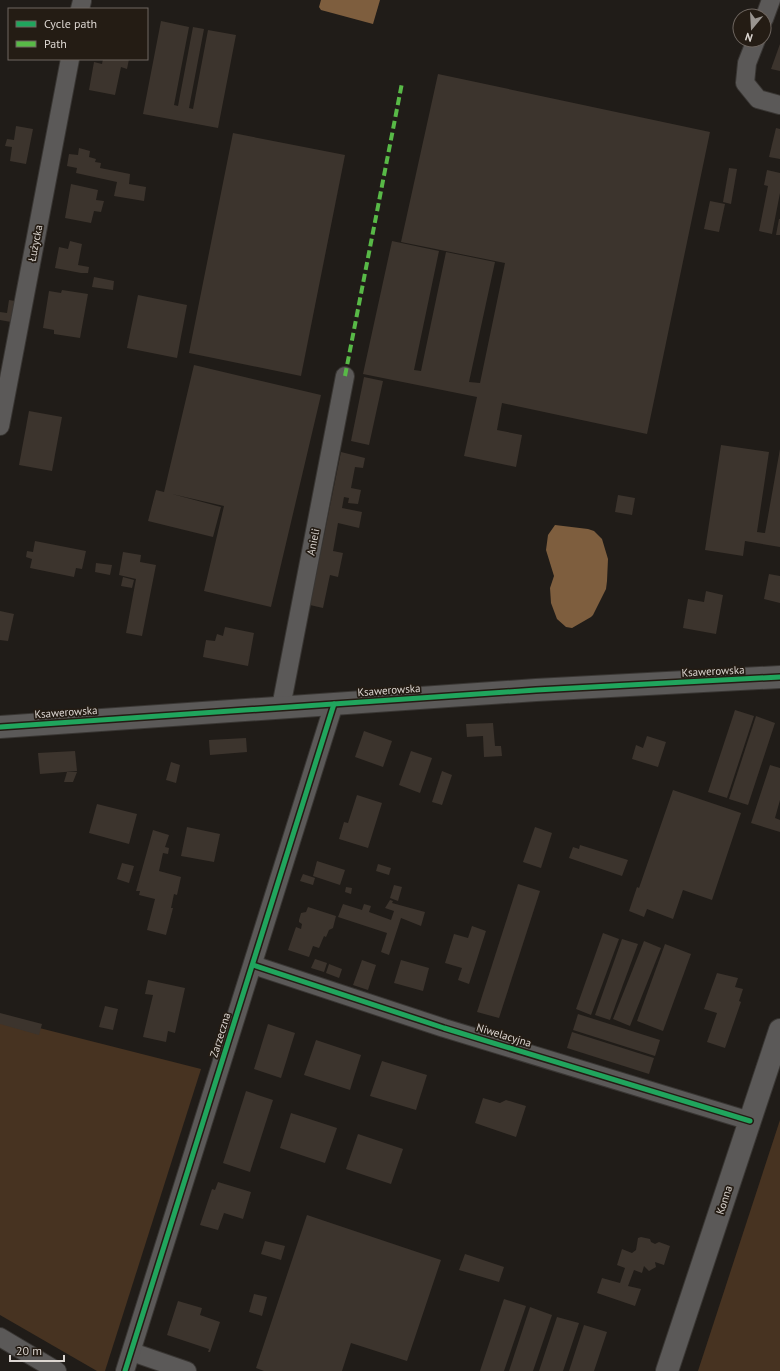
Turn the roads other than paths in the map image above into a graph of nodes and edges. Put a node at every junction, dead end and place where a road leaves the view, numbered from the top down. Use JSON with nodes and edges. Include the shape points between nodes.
{"nodes":[{"id":1,"x":753,"y":48,"type":"edge"},
{"id":2,"x":70,"y":60,"type":"edge"},
{"id":3,"x":780,"y":105,"type":"edge"},
{"id":4,"x":345,"y":376,"type":"dead end"},
{"id":5,"x":0,"y":426,"type":"edge"},
{"id":6,"x":780,"y":677,"type":"edge"},
{"id":7,"x":334,"y":704,"type":"junction"},
{"id":8,"x":281,"y":707,"type":"junction"},
{"id":9,"x":0,"y":727,"type":"edge"},
{"id":10,"x":253,"y":965,"type":"junction"},
{"id":11,"x":780,"y":1030,"type":"edge"},
{"id":12,"x":750,"y":1121,"type":"junction"},
{"id":13,"x":0,"y":1337,"type":"edge"},
{"id":14,"x":132,"y":1352,"type":"junction"},
{"id":15,"x":57,"y":1371,"type":"edge"},
{"id":16,"x":125,"y":1371,"type":"edge"},
{"id":17,"x":187,"y":1371,"type":"edge"},
{"id":18,"x":667,"y":1371,"type":"edge"}],
"edges":[{"from":1,"to":3,"type":"street","via":[[747,63],[746,83],[758,99]]},
{"from":2,"to":5,"type":"street","name":"Łużycka"},
{"from":4,"to":8,"type":"street","name":"Anieli"},
{"from":6,"to":7,"type":"street","name":"Ksawerowska"},
{"from":7,"to":8,"type":"street","name":"Ksawerowska"},
{"from":7,"to":10,"type":"street","name":"Zarzeczna"},
{"from":8,"to":9,"type":"street","name":"Ksawerowska"},
{"from":10,"to":12,"type":"street","name":"Niwelacyjna","via":[[444,1028]]},
{"from":10,"to":14,"type":"street","name":"Zarzeczna"},
{"from":11,"to":12,"type":"street","name":"Konna"},
{"from":12,"to":18,"type":"street","name":"Konna"},
{"from":13,"to":15,"type":"street"},
{"from":14,"to":16,"type":"street","name":"Zarzeczna"},
{"from":14,"to":17,"type":"street"}]}
